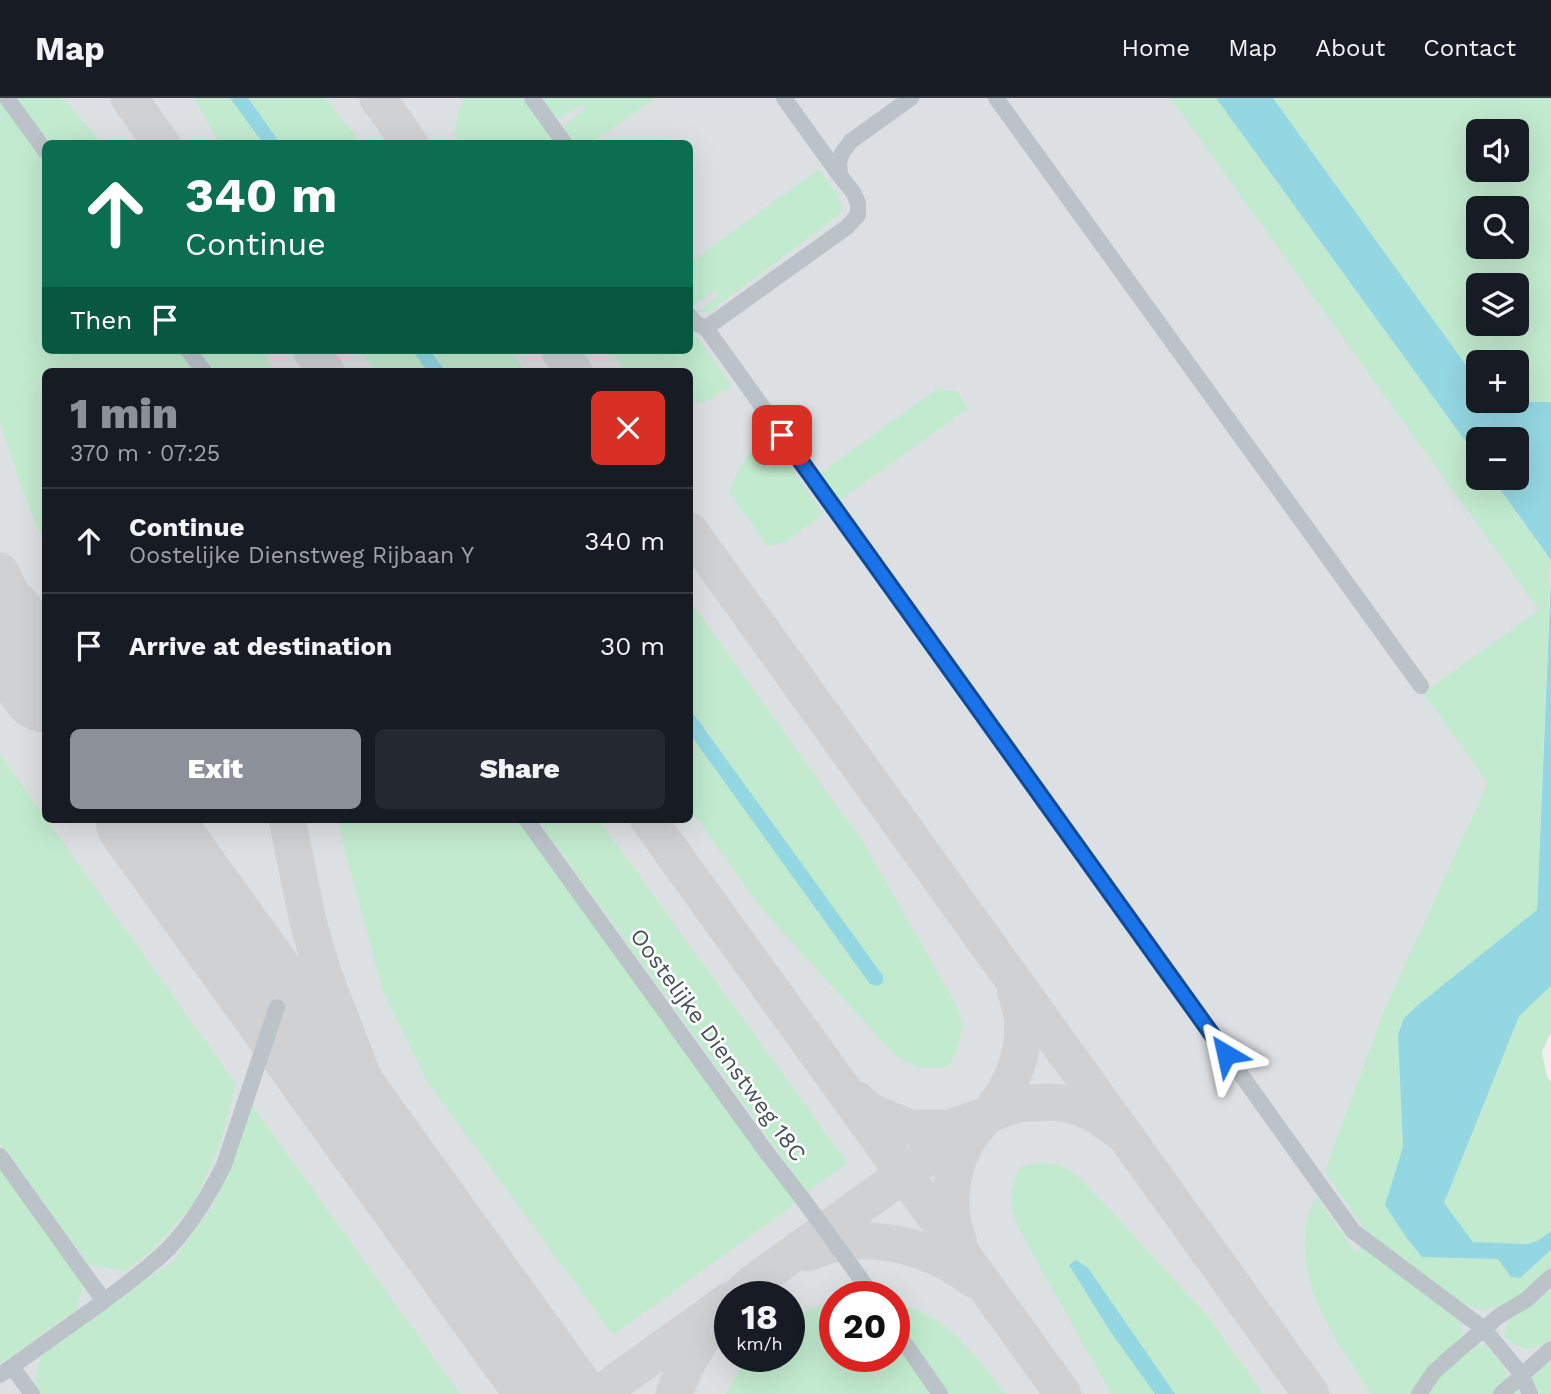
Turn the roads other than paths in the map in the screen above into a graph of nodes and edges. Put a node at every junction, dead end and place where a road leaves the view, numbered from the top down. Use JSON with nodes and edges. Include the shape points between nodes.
{"nodes":[{"id":1,"x":7,"y":98,"type":"edge"},
{"id":2,"x":532,"y":98,"type":"edge"},
{"id":3,"x":784,"y":98,"type":"edge"},
{"id":4,"x":911,"y":98,"type":"edge"},
{"id":5,"x":996,"y":98,"type":"edge"},
{"id":6,"x":562,"y":140,"type":"edge"},
{"id":7,"x":42,"y":146,"type":"edge"},
{"id":8,"x":840,"y":176,"type":"junction"},
{"id":9,"x":693,"y":320,"type":"edge"},
{"id":10,"x":706,"y":328,"type":"junction"},
{"id":11,"x":191,"y":354,"type":"edge"},
{"id":12,"x":202,"y":368,"type":"edge"},
{"id":13,"x":1420,"y":686,"type":"dead end"},
{"id":14,"x":529,"y":823,"type":"edge"},
{"id":15,"x":277,"y":1007,"type":"dead end"},
{"id":16,"x":0,"y":1156,"type":"edge"},
{"id":17,"x":1551,"y":1277,"type":"edge"},
{"id":18,"x":862,"y":1281,"type":"edge"},
{"id":19,"x":104,"y":1301,"type":"junction"},
{"id":20,"x":1484,"y":1329,"type":"junction"},
{"id":21,"x":1551,"y":1349,"type":"edge"},
{"id":22,"x":910,"y":1351,"type":"edge"},
{"id":23,"x":6,"y":1371,"type":"edge"},
{"id":24,"x":1522,"y":1375,"type":"junction"},
{"id":25,"x":32,"y":1394,"type":"edge"},
{"id":26,"x":940,"y":1394,"type":"edge"},
{"id":27,"x":1419,"y":1394,"type":"edge"},
{"id":28,"x":1501,"y":1394,"type":"edge"},
{"id":29,"x":1530,"y":1394,"type":"edge"}],
"edges":[{"from":1,"to":7,"type":"lane"},
{"from":2,"to":6,"type":"lane"},
{"from":3,"to":8,"type":"lane"},
{"from":4,"to":8,"type":"lane","via":[[851,141],[842,153]]},
{"from":5,"to":13,"type":"lane"},
{"from":8,"to":10,"type":"lane","via":[[853,192],[858,215]]},
{"from":9,"to":10,"type":"lane"},
{"from":10,"to":20,"type":"lane","via":[[1353,1231]]},
{"from":11,"to":12,"type":"lane"},
{"from":14,"to":18,"type":"lane","name":"Oostelijke Dienstweg 18C"},
{"from":15,"to":19,"type":"lane","via":[[213,1188],[169,1248]]},
{"from":16,"to":19,"type":"lane"},
{"from":17,"to":20,"type":"lane"},
{"from":19,"to":23,"type":"lane"},
{"from":20,"to":24,"type":"lane"},
{"from":20,"to":27,"type":"lane","via":[[1434,1372]]},
{"from":21,"to":24,"type":"lane"},
{"from":22,"to":26,"type":"lane"},
{"from":23,"to":25,"type":"lane"},
{"from":24,"to":28,"type":"lane"},
{"from":24,"to":29,"type":"lane"}]}
